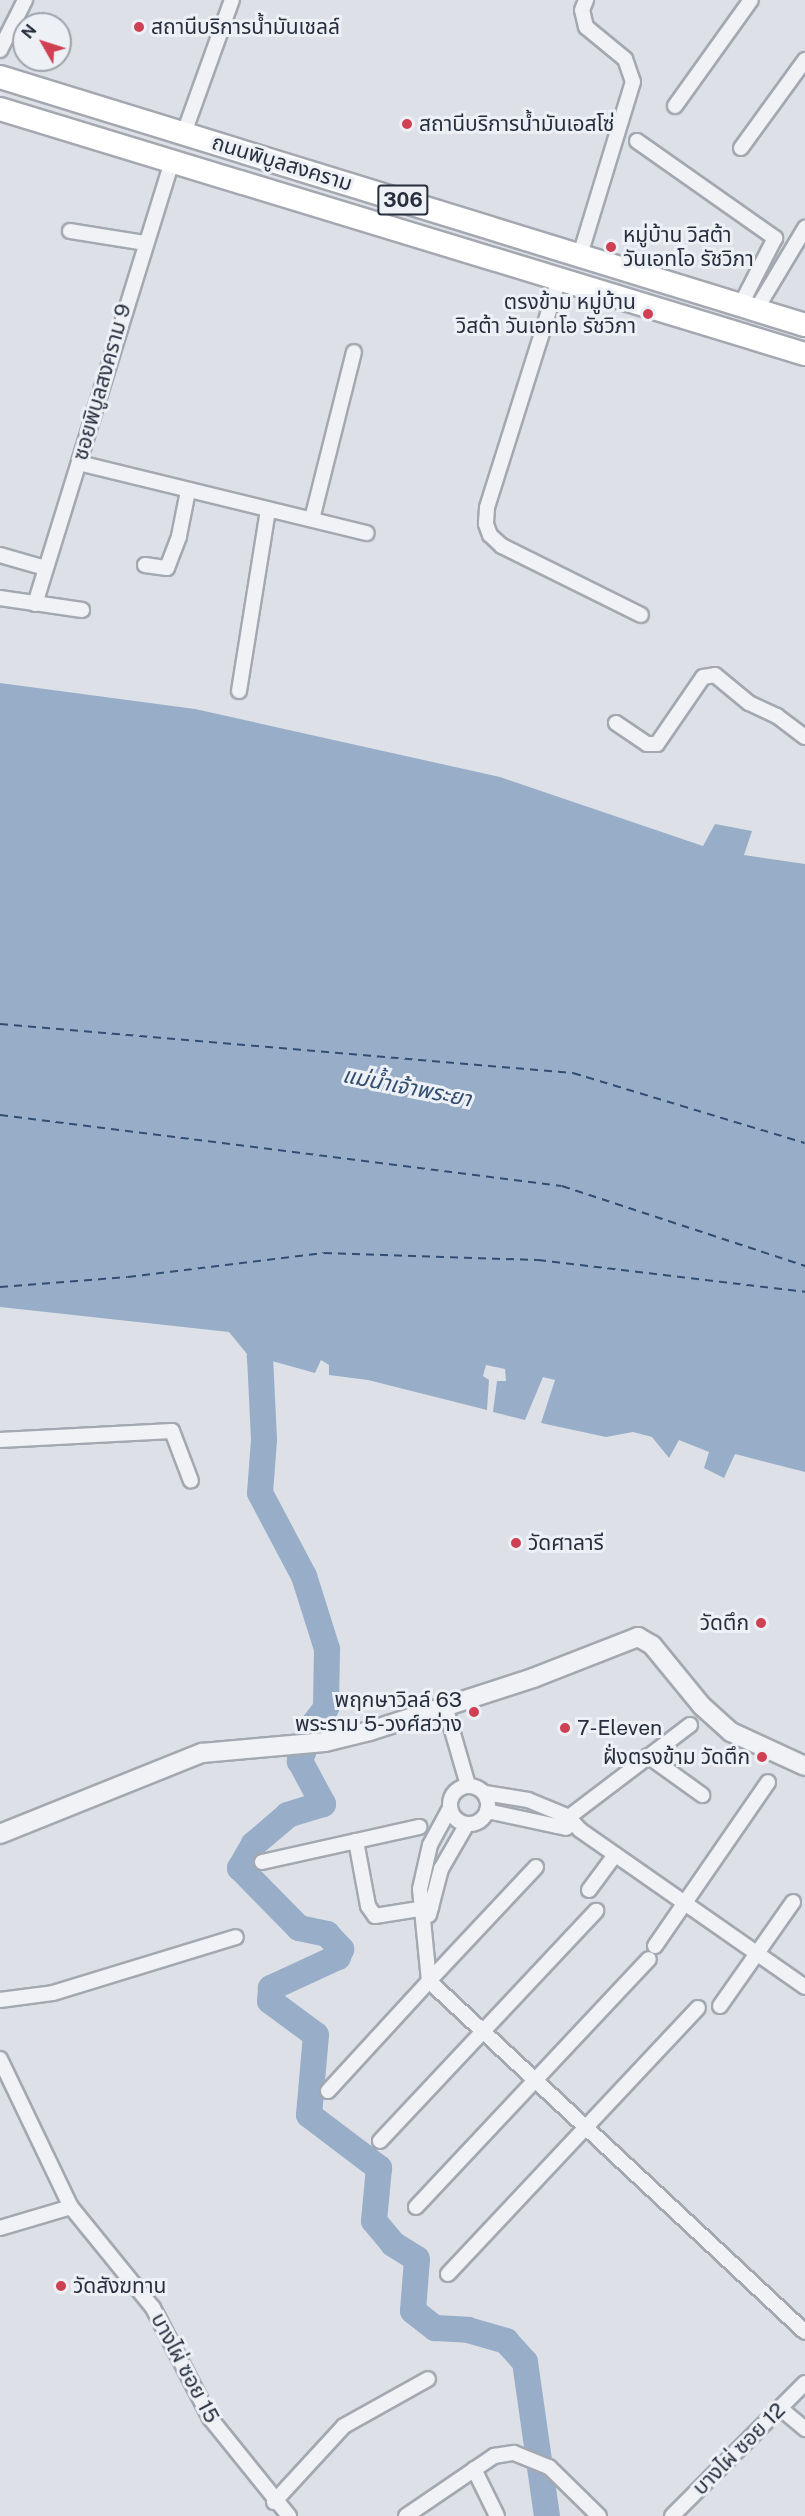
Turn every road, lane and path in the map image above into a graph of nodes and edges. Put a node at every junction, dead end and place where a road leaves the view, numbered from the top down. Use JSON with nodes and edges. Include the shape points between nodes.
{"nodes":[{"id":1,"x":25,"y":0,"type":"edge"},
{"id":2,"x":232,"y":0,"type":"edge"},
{"id":3,"x":586,"y":0,"type":"edge"},
{"id":4,"x":751,"y":0,"type":"edge"},
{"id":5,"x":0,"y":50,"type":"edge"},
{"id":6,"x":805,"y":60,"type":"edge"},
{"id":7,"x":0,"y":77,"type":"edge"},
{"id":8,"x":675,"y":106,"type":"dead end"},
{"id":9,"x":0,"y":109,"type":"edge"},
{"id":10,"x":184,"y":133,"type":"junction"},
{"id":11,"x":637,"y":141,"type":"dead end"},
{"id":12,"x":741,"y":148,"type":"dead end"},
{"id":13,"x":172,"y":161,"type":"junction"},
{"id":14,"x":805,"y":228,"type":"edge"},
{"id":15,"x":70,"y":231,"type":"dead end"},
{"id":16,"x":145,"y":243,"type":"junction"},
{"id":17,"x":580,"y":255,"type":"junction"},
{"id":18,"x":559,"y":279,"type":"junction"},
{"id":19,"x":748,"y":308,"type":"junction"},
{"id":20,"x":805,"y":325,"type":"edge"},
{"id":21,"x":354,"y":352,"type":"dead end"},
{"id":22,"x":805,"y":354,"type":"edge"},
{"id":23,"x":79,"y":463,"type":"junction"},
{"id":24,"x":189,"y":491,"type":"junction"},
{"id":25,"x":268,"y":510,"type":"junction"},
{"id":26,"x":312,"y":519,"type":"junction"},
{"id":27,"x":367,"y":533,"type":"dead end"},
{"id":28,"x":0,"y":555,"type":"edge"},
{"id":29,"x":145,"y":565,"type":"dead end"},
{"id":30,"x":45,"y":568,"type":"junction"},
{"id":31,"x":0,"y":598,"type":"edge"},
{"id":32,"x":35,"y":604,"type":"junction"},
{"id":33,"x":82,"y":610,"type":"dead end"},
{"id":34,"x":641,"y":615,"type":"dead end"},
{"id":35,"x":239,"y":691,"type":"dead end"},
{"id":36,"x":616,"y":723,"type":"dead end"},
{"id":37,"x":805,"y":737,"type":"edge"},
{"id":38,"x":0,"y":1440,"type":"edge"},
{"id":39,"x":192,"y":1481,"type":"dead end"},
{"id":40,"x":445,"y":1706,"type":"junction"},
{"id":41,"x":690,"y":1725,"type":"dead end"},
{"id":42,"x":648,"y":1756,"type":"junction"},
{"id":43,"x":805,"y":1766,"type":"edge"},
{"id":44,"x":768,"y":1782,"type":"dead end"},
{"id":45,"x":468,"y":1785,"type":"junction"},
{"id":46,"x":485,"y":1793,"type":"junction"},
{"id":47,"x":702,"y":1795,"type":"dead end"},
{"id":48,"x":450,"y":1808,"type":"junction"},
{"id":49,"x":488,"y":1811,"type":"junction"},
{"id":50,"x":562,"y":1821,"type":"junction"},
{"id":51,"x":467,"y":1824,"type":"junction"},
{"id":52,"x":419,"y":1827,"type":"dead end"},
{"id":53,"x":0,"y":1834,"type":"edge"},
{"id":54,"x":356,"y":1841,"type":"junction"},
{"id":55,"x":615,"y":1855,"type":"junction"},
{"id":56,"x":262,"y":1862,"type":"dead end"},
{"id":57,"x":536,"y":1867,"type":"dead end"},
{"id":58,"x":590,"y":1890,"type":"dead end"},
{"id":59,"x":793,"y":1902,"type":"dead end"},
{"id":60,"x":686,"y":1905,"type":"junction"},
{"id":61,"x":426,"y":1908,"type":"junction"},
{"id":62,"x":596,"y":1911,"type":"dead end"},
{"id":63,"x":236,"y":1937,"type":"dead end"},
{"id":64,"x":758,"y":1953,"type":"junction"},
{"id":65,"x":429,"y":1981,"type":"junction"},
{"id":66,"x":805,"y":1987,"type":"edge"},
{"id":67,"x":0,"y":2000,"type":"edge"},
{"id":68,"x":720,"y":2006,"type":"dead end"},
{"id":69,"x":698,"y":2008,"type":"dead end"},
{"id":70,"x":481,"y":2033,"type":"junction"},
{"id":71,"x":0,"y":2059,"type":"edge"},
{"id":72,"x":534,"y":2082,"type":"junction"},
{"id":73,"x":328,"y":2091,"type":"dead end"},
{"id":74,"x":584,"y":2129,"type":"junction"},
{"id":75,"x":380,"y":2142,"type":"dead end"},
{"id":76,"x":71,"y":2207,"type":"junction"},
{"id":77,"x":416,"y":2207,"type":"dead end"},
{"id":78,"x":0,"y":2228,"type":"edge"},
{"id":79,"x":448,"y":2274,"type":"dead end"},
{"id":80,"x":805,"y":2332,"type":"edge"},
{"id":81,"x":428,"y":2379,"type":"dead end"},
{"id":82,"x":805,"y":2383,"type":"edge"},
{"id":83,"x":780,"y":2408,"type":"junction"},
{"id":84,"x":805,"y":2429,"type":"edge"},
{"id":85,"x":474,"y":2469,"type":"junction"},
{"id":86,"x":274,"y":2502,"type":"junction"},
{"id":87,"x":289,"y":2516,"type":"edge"},
{"id":88,"x":406,"y":2516,"type":"edge"},
{"id":89,"x":497,"y":2516,"type":"edge"},
{"id":90,"x":599,"y":2516,"type":"edge"},
{"id":91,"x":672,"y":2516,"type":"edge"}],
"edges":[{"from":1,"to":5,"type":"street"},
{"from":2,"to":10,"type":"street"},
{"from":3,"to":17,"type":"street","via":[[582,10],[586,27],[625,59],[633,82]]},
{"from":4,"to":8,"type":"street"},
{"from":6,"to":12,"type":"street"},
{"from":7,"to":10,"type":"main road","name":"ถนนพิบูลสงคราม","number":"306"},
{"from":9,"to":13,"type":"main road","name":"ถนนพิบูลสงคราม","number":"306"},
{"from":10,"to":13,"type":"main road"},
{"from":10,"to":17,"type":"main road","name":"ถนนพิบูลสงคราม","number":"306"},
{"from":11,"to":19,"type":"street","via":[[775,238]]},
{"from":13,"to":16,"type":"street","name":"ซอยพิบูลสงคราม 9"},
{"from":13,"to":18,"type":"main road","name":"ถนนพิบูลสงคราม","number":"306"},
{"from":14,"to":19,"type":"street"},
{"from":15,"to":16,"type":"street"},
{"from":16,"to":23,"type":"street","name":"ซอยพิบูลสงคราม 9"},
{"from":17,"to":19,"type":"main road","name":"ถนนพิบูลสงคราม","number":"306"},
{"from":18,"to":22,"type":"main road","name":"ถนนพิบูลสงคราม","number":"306"},
{"from":18,"to":34,"type":"street","via":[[487,508],[486,524],[490,535],[502,546]]},
{"from":19,"to":20,"type":"main road","name":"ถนนพิบูลสงคราม","number":"306"},
{"from":21,"to":26,"type":"street"},
{"from":23,"to":24,"type":"street"},
{"from":23,"to":30,"type":"street","name":"ซอยพิบูลสงคราม 9"},
{"from":24,"to":25,"type":"street"},
{"from":24,"to":29,"type":"street","via":[[167,568]]},
{"from":25,"to":26,"type":"street"},
{"from":25,"to":35,"type":"street"},
{"from":26,"to":27,"type":"street"},
{"from":28,"to":30,"type":"street"},
{"from":30,"to":32,"type":"street","name":"ซอยพิบูลสงคราม 9"},
{"from":31,"to":32,"type":"street"},
{"from":32,"to":33,"type":"street"},
{"from":36,"to":37,"type":"street","via":[[647,744],[657,744],[704,677],[715,675],[749,703],[777,716]]},
{"from":38,"to":39,"type":"street","via":[[172,1431]]},
{"from":40,"to":43,"type":"street","via":[[533,1678],[638,1637],[652,1645],[702,1706],[732,1732]]},
{"from":40,"to":45,"type":"street"},
{"from":40,"to":53,"type":"street","via":[[325,1742],[202,1753]]},
{"from":41,"to":42,"type":"street"},
{"from":42,"to":47,"type":"street"},
{"from":42,"to":50,"type":"street"},
{"from":44,"to":60,"type":"street"},
{"from":45,"to":46,"type":"street"},
{"from":45,"to":48,"type":"street","via":[[454,1793]]},
{"from":46,"to":49,"type":"street"},
{"from":46,"to":50,"type":"street","via":[[528,1800]]},
{"from":48,"to":51,"type":"street","via":[[453,1816]]},
{"from":48,"to":61,"type":"street","via":[[422,1870]]},
{"from":49,"to":50,"type":"street"},
{"from":49,"to":51,"type":"street","via":[[475,1823]]},
{"from":50,"to":55,"type":"street"},
{"from":51,"to":61,"type":"street","via":[[441,1869]]},
{"from":52,"to":54,"type":"street"},
{"from":54,"to":56,"type":"street"},
{"from":54,"to":61,"type":"street","via":[[371,1912],[383,1917]]},
{"from":55,"to":58,"type":"street"},
{"from":55,"to":60,"type":"street"},
{"from":57,"to":65,"type":"street"},
{"from":59,"to":64,"type":"street"},
{"from":60,"to":64,"type":"street"},
{"from":60,"to":72,"type":"street","via":[[652,1952]]},
{"from":61,"to":65,"type":"street"},
{"from":62,"to":70,"type":"street"},
{"from":63,"to":67,"type":"street","via":[[53,1993]]},
{"from":64,"to":66,"type":"street"},
{"from":64,"to":68,"type":"street"},
{"from":65,"to":70,"type":"street"},
{"from":65,"to":73,"type":"street"},
{"from":69,"to":74,"type":"street"},
{"from":70,"to":72,"type":"street"},
{"from":70,"to":75,"type":"street"},
{"from":71,"to":76,"type":"street","name":"บางไผ่ ซอย 15"},
{"from":72,"to":74,"type":"street"},
{"from":72,"to":77,"type":"street"},
{"from":74,"to":79,"type":"street"},
{"from":74,"to":80,"type":"street"},
{"from":76,"to":78,"type":"street"},
{"from":76,"to":86,"type":"street","name":"บางไผ่ ซอย 15","via":[[153,2308],[210,2418]]},
{"from":81,"to":86,"type":"street","via":[[344,2426]]},
{"from":82,"to":83,"type":"street","name":"บางไผ่ ซอย 12"},
{"from":83,"to":84,"type":"street"},
{"from":83,"to":91,"type":"street","name":"บางไผ่ ซอย 12"},
{"from":85,"to":88,"type":"street"},
{"from":85,"to":89,"type":"street"},
{"from":85,"to":90,"type":"street","via":[[494,2456],[514,2453],[549,2467]]},
{"from":86,"to":87,"type":"street","name":"บางไผ่ ซอย 15"}]}
